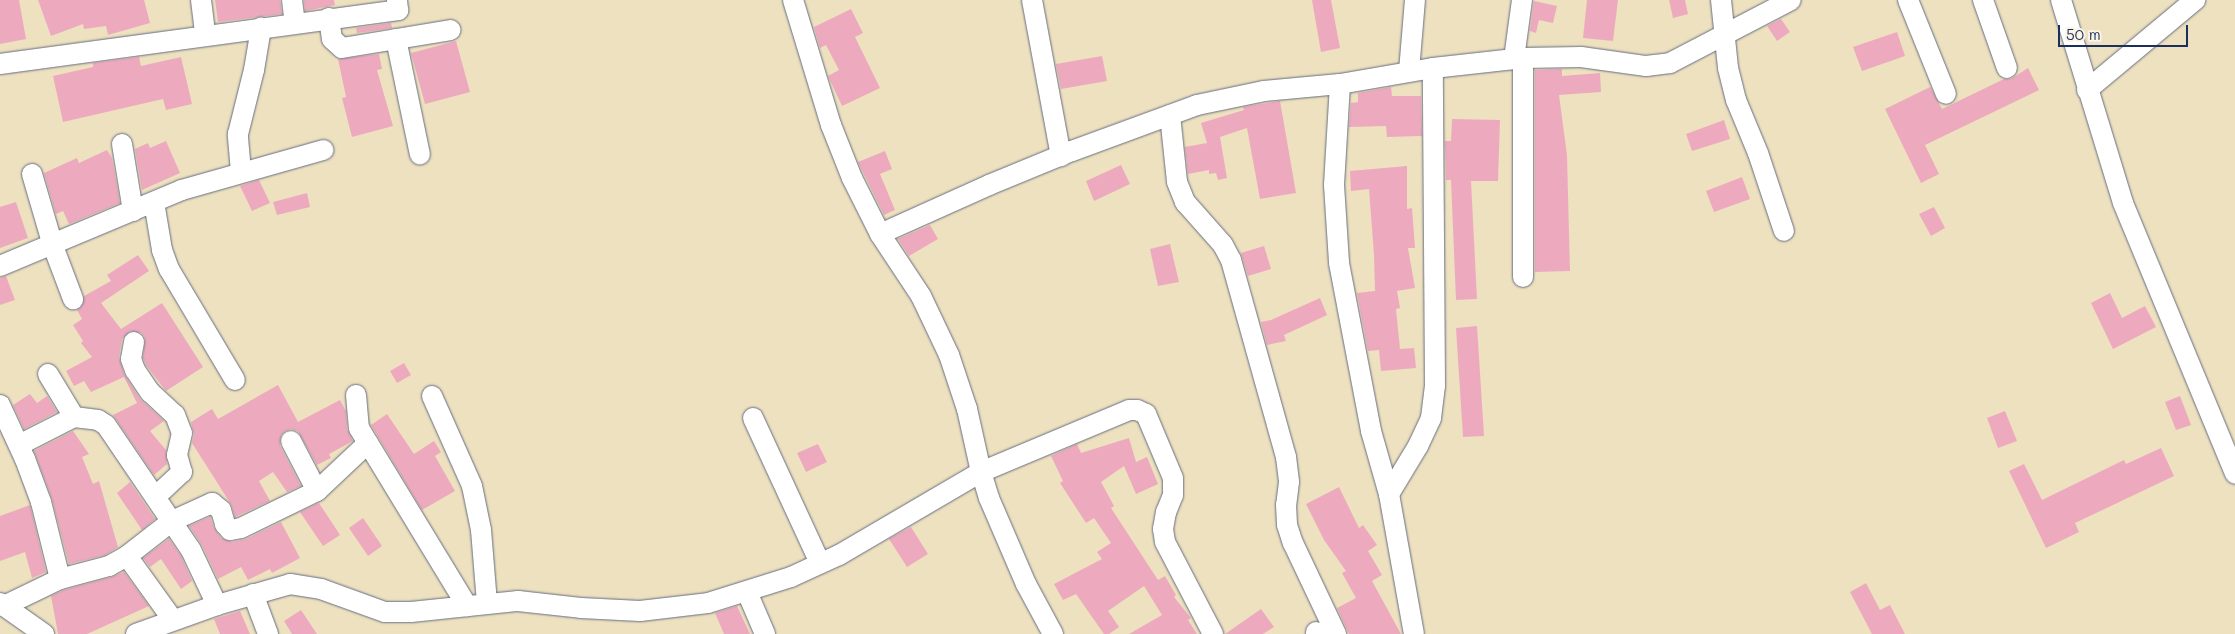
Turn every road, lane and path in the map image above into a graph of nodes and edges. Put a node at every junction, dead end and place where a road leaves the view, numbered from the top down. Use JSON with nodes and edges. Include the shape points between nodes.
{"nodes":[{"id":1,"x":201,"y":0,"type":"edge"},
{"id":2,"x":292,"y":0,"type":"edge"},
{"id":3,"x":396,"y":0,"type":"edge"},
{"id":4,"x":793,"y":0,"type":"edge"},
{"id":5,"x":1032,"y":0,"type":"edge"},
{"id":6,"x":1415,"y":0,"type":"edge"},
{"id":7,"x":1522,"y":0,"type":"edge"},
{"id":8,"x":1721,"y":0,"type":"edge"},
{"id":9,"x":1791,"y":0,"type":"edge"},
{"id":10,"x":1908,"y":0,"type":"edge"},
{"id":11,"x":1983,"y":0,"type":"edge"},
{"id":12,"x":2061,"y":0,"type":"edge"},
{"id":13,"x":2195,"y":0,"type":"edge"},
{"id":14,"x":329,"y":18,"type":"junction"},
{"id":15,"x":295,"y":23,"type":"junction"},
{"id":16,"x":261,"y":28,"type":"junction"},
{"id":17,"x":451,"y":30,"type":"dead end"},
{"id":18,"x":1723,"y":33,"type":"junction"},
{"id":19,"x":205,"y":35,"type":"junction"},
{"id":20,"x":396,"y":40,"type":"junction"},
{"id":21,"x":1519,"y":59,"type":"junction"},
{"id":22,"x":0,"y":64,"type":"edge"},
{"id":23,"x":1432,"y":68,"type":"junction"},
{"id":24,"x":2007,"y":68,"type":"dead end"},
{"id":25,"x":1409,"y":71,"type":"junction"},
{"id":26,"x":1340,"y":84,"type":"junction"},
{"id":27,"x":2087,"y":90,"type":"junction"},
{"id":28,"x":1946,"y":94,"type":"dead end"},
{"id":29,"x":1170,"y":115,"type":"junction"},
{"id":30,"x":122,"y":144,"type":"dead end"},
{"id":31,"x":323,"y":150,"type":"dead end"},
{"id":32,"x":420,"y":155,"type":"dead end"},
{"id":33,"x":1060,"y":156,"type":"junction"},
{"id":34,"x":242,"y":172,"type":"junction"},
{"id":35,"x":32,"y":174,"type":"dead end"},
{"id":36,"x":154,"y":202,"type":"junction"},
{"id":37,"x":133,"y":211,"type":"junction"},
{"id":38,"x":1784,"y":231,"type":"dead end"},
{"id":39,"x":880,"y":234,"type":"junction"},
{"id":40,"x":53,"y":246,"type":"junction"},
{"id":41,"x":0,"y":266,"type":"edge"},
{"id":42,"x":1523,"y":277,"type":"dead end"},
{"id":43,"x":73,"y":300,"type":"dead end"},
{"id":44,"x":134,"y":342,"type":"dead end"},
{"id":45,"x":48,"y":374,"type":"dead end"},
{"id":46,"x":235,"y":380,"type":"dead end"},
{"id":47,"x":356,"y":395,"type":"dead end"},
{"id":48,"x":432,"y":396,"type":"dead end"},
{"id":49,"x":0,"y":405,"type":"edge"},
{"id":50,"x":74,"y":417,"type":"junction"},
{"id":51,"x":753,"y":418,"type":"dead end"},
{"id":52,"x":291,"y":441,"type":"dead end"},
{"id":53,"x":368,"y":443,"type":"junction"},
{"id":54,"x":19,"y":446,"type":"junction"},
{"id":55,"x":981,"y":472,"type":"junction"},
{"id":56,"x":2235,"y":474,"type":"edge"},
{"id":57,"x":317,"y":490,"type":"junction"},
{"id":58,"x":1389,"y":494,"type":"junction"},
{"id":59,"x":156,"y":496,"type":"junction"},
{"id":60,"x":172,"y":521,"type":"junction"},
{"id":61,"x":127,"y":556,"type":"junction"},
{"id":62,"x":820,"y":563,"type":"junction"},
{"id":63,"x":60,"y":579,"type":"junction"},
{"id":64,"x":747,"y":592,"type":"junction"},
{"id":65,"x":253,"y":594,"type":"junction"},
{"id":66,"x":2,"y":605,"type":"edge"},
{"id":67,"x":217,"y":605,"type":"junction"},
{"id":68,"x":477,"y":605,"type":"junction"},
{"id":69,"x":163,"y":627,"type":"edge"},
{"id":70,"x":44,"y":634,"type":"edge"},
{"id":71,"x":136,"y":634,"type":"edge"},
{"id":72,"x":268,"y":634,"type":"edge"},
{"id":73,"x":766,"y":634,"type":"edge"},
{"id":74,"x":1052,"y":634,"type":"edge"},
{"id":75,"x":1213,"y":634,"type":"edge"},
{"id":76,"x":1336,"y":634,"type":"edge"},
{"id":77,"x":1414,"y":634,"type":"edge"}],
"edges":[{"from":1,"to":19,"type":"street"},
{"from":2,"to":15,"type":"street"},
{"from":3,"to":14,"type":"street","via":[[398,10]]},
{"from":4,"to":39,"type":"street","via":[[831,125],[852,178]]},
{"from":5,"to":33,"type":"street"},
{"from":6,"to":25,"type":"street"},
{"from":7,"to":21,"type":"street"},
{"from":8,"to":18,"type":"street"},
{"from":9,"to":18,"type":"street"},
{"from":10,"to":28,"type":"street"},
{"from":11,"to":24,"type":"street"},
{"from":12,"to":27,"type":"street"},
{"from":13,"to":27,"type":"street"},
{"from":14,"to":15,"type":"street"},
{"from":14,"to":20,"type":"street","via":[[332,39],[342,48]]},
{"from":15,"to":16,"type":"street"},
{"from":16,"to":19,"type":"street"},
{"from":16,"to":34,"type":"street","via":[[238,134]]},
{"from":17,"to":20,"type":"street"},
{"from":18,"to":21,"type":"street","via":[[1670,63],[1646,66],[1581,57]]},
{"from":18,"to":38,"type":"street","via":[[1736,100]]},
{"from":19,"to":22,"type":"street"},
{"from":20,"to":32,"type":"street"},
{"from":21,"to":23,"type":"street"},
{"from":21,"to":42,"type":"street"},
{"from":23,"to":25,"type":"street"},
{"from":23,"to":58,"type":"street","via":[[1435,386],[1431,418]]},
{"from":25,"to":26,"type":"street"},
{"from":26,"to":29,"type":"street","via":[[1264,91],[1198,105]]},
{"from":26,"to":58,"type":"street","via":[[1334,185],[1339,263],[1368,413]]},
{"from":27,"to":56,"type":"street","via":[[2123,203]]},
{"from":29,"to":33,"type":"street"},
{"from":29,"to":76,"type":"street","via":[[1178,182],[1185,202],[1223,245],[1231,260],[1286,457],[1287,525]]},
{"from":30,"to":37,"type":"street"},
{"from":31,"to":34,"type":"street"},
{"from":33,"to":39,"type":"street"},
{"from":34,"to":36,"type":"street"},
{"from":35,"to":40,"type":"street"},
{"from":36,"to":37,"type":"street"},
{"from":36,"to":46,"type":"street","via":[[162,250],[169,269]]},
{"from":37,"to":40,"type":"street"},
{"from":39,"to":55,"type":"street","via":[[921,296],[949,355],[967,409]]},
{"from":40,"to":41,"type":"street"},
{"from":40,"to":43,"type":"street"},
{"from":44,"to":59,"type":"street","via":[[132,359],[135,370],[150,392],[175,415],[182,433],[177,455],[182,472]]},
{"from":45,"to":50,"type":"street"},
{"from":47,"to":53,"type":"street","via":[[359,428]]},
{"from":48,"to":68,"type":"street","via":[[472,486],[481,530]]},
{"from":49,"to":54,"type":"street"},
{"from":50,"to":54,"type":"street"},
{"from":50,"to":59,"type":"street","via":[[98,420],[106,425]]},
{"from":51,"to":62,"type":"street"},
{"from":52,"to":57,"type":"street"},
{"from":53,"to":57,"type":"street"},
{"from":53,"to":68,"type":"street"},
{"from":54,"to":63,"type":"street","via":[[41,502]]},
{"from":55,"to":62,"type":"street"},
{"from":55,"to":74,"type":"street","via":[[1026,584]]},
{"from":55,"to":75,"type":"street","via":[[1129,410],[1146,414],[1173,478],[1163,530],[1165,542]]},
{"from":57,"to":60,"type":"street","via":[[235,530],[230,530],[220,510],[212,504]]},
{"from":58,"to":77,"type":"street"},
{"from":59,"to":60,"type":"street"},
{"from":60,"to":61,"type":"street"},
{"from":60,"to":67,"type":"street","via":[[192,550]]},
{"from":61,"to":63,"type":"street","via":[[109,566]]},
{"from":61,"to":69,"type":"street"},
{"from":62,"to":64,"type":"street"},
{"from":63,"to":66,"type":"street"},
{"from":64,"to":68,"type":"street","via":[[708,603],[640,611],[518,601]]},
{"from":64,"to":73,"type":"street"},
{"from":65,"to":67,"type":"street"},
{"from":65,"to":68,"type":"street","via":[[290,584],[321,590],[385,612]]},
{"from":65,"to":72,"type":"street"},
{"from":66,"to":70,"type":"street"},
{"from":67,"to":69,"type":"street"},
{"from":69,"to":71,"type":"street"}]}
